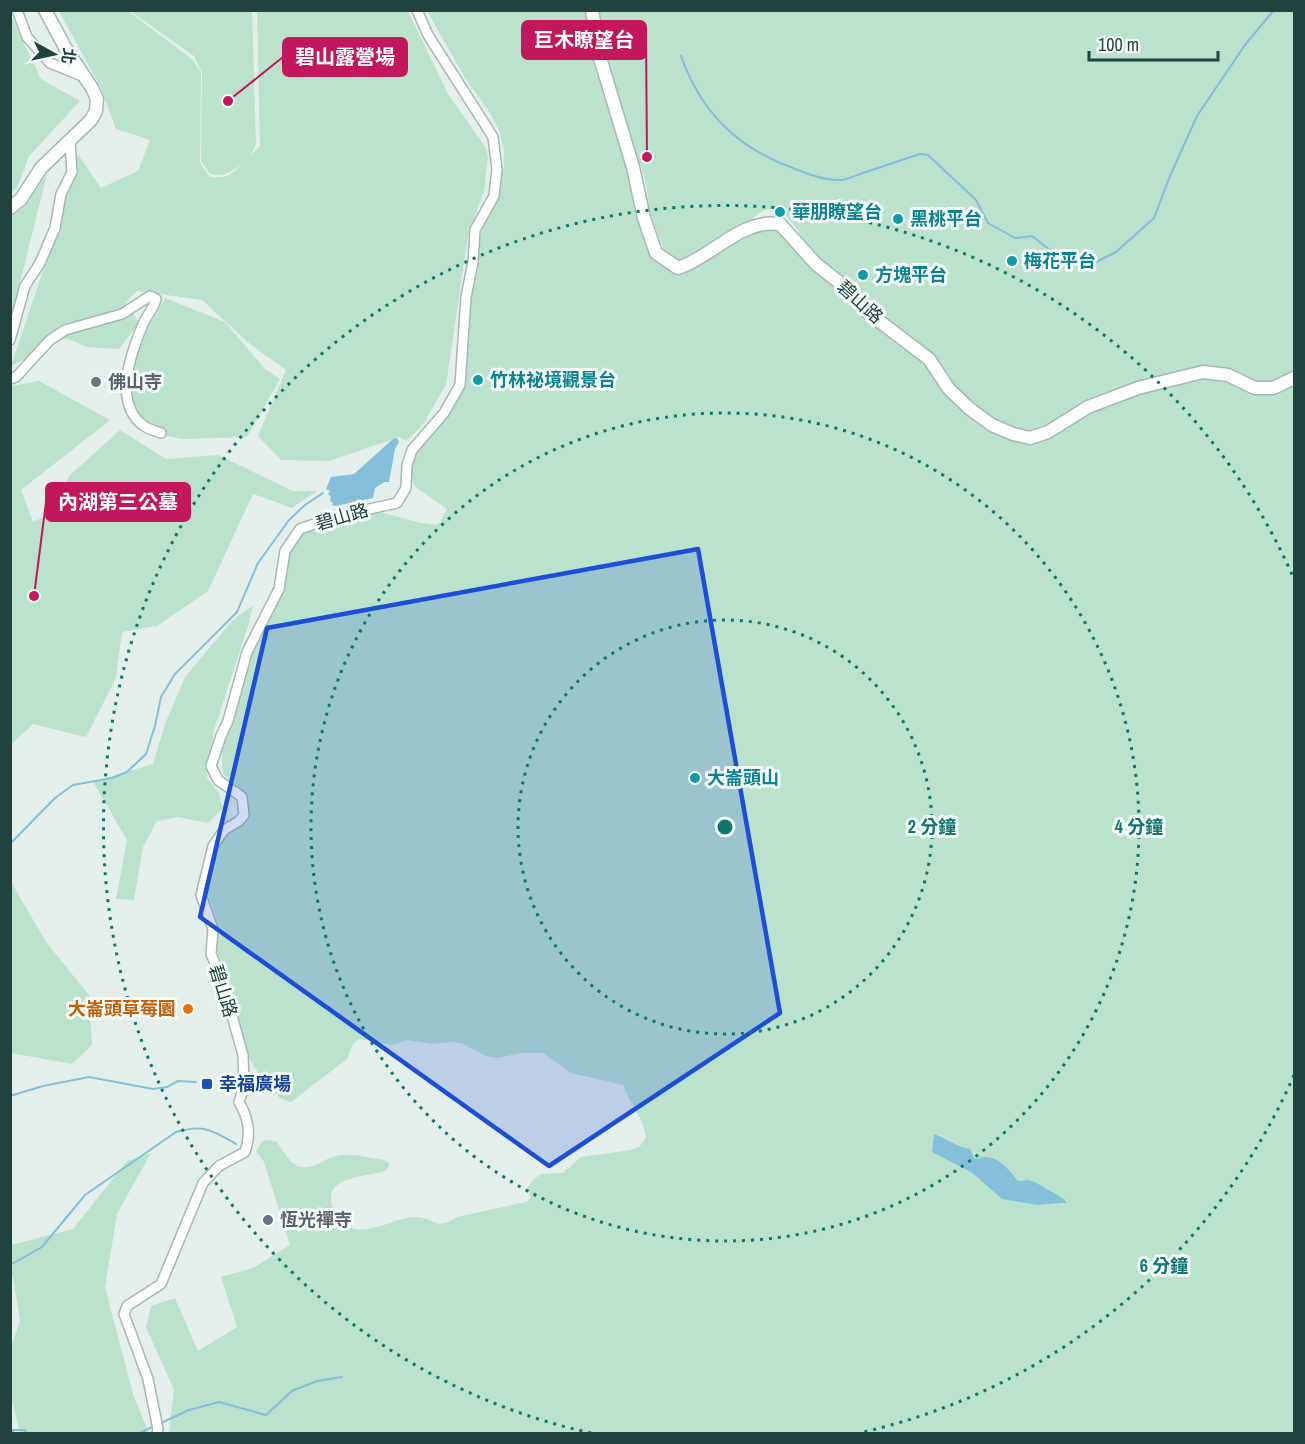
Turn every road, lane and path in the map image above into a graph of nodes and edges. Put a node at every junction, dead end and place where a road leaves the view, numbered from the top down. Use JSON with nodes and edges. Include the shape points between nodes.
{"nodes":[{"id":1,"x":17,"y":10,"type":"edge"},
{"id":2,"x":45,"y":10,"type":"edge"},
{"id":3,"x":417,"y":10,"type":"edge"},
{"id":4,"x":592,"y":10,"type":"edge"},
{"id":5,"x":82,"y":76,"type":"junction"},
{"id":6,"x":70,"y":142,"type":"junction"},
{"id":7,"x":10,"y":208,"type":"edge"},
{"id":8,"x":10,"y":340,"type":"edge"},
{"id":9,"x":1294,"y":378,"type":"edge"},
{"id":10,"x":10,"y":379,"type":"edge"},
{"id":11,"x":161,"y":433,"type":"dead end"},
{"id":12,"x":157,"y":1434,"type":"edge"}],
"edges":[{"from":1,"to":5,"type":"street","via":[[27,37],[51,63]]},
{"from":2,"to":5,"type":"street"},
{"from":3,"to":12,"type":"street","name":"碧山路","via":[[493,137],[497,169],[494,196],[475,230],[460,386],[444,413],[412,450],[406,488],[397,503],[300,529],[285,551],[279,589],[247,652],[211,766],[218,780],[242,797],[244,815],[224,830],[213,846],[201,895],[213,929],[211,954],[244,1061],[244,1087],[239,1102],[249,1128],[245,1152],[219,1166],[203,1183],[161,1284],[127,1306],[124,1314],[148,1379]]},
{"from":4,"to":9,"type":"street","name":"碧山路","via":[[600,58],[644,218],[656,253],[678,268],[694,263],[726,240],[752,228],[770,222],[780,224],[866,311],[929,359],[970,409],[992,425],[1030,438],[1048,432],[1088,407],[1173,378],[1203,372],[1228,375],[1255,388],[1273,388]]},
{"from":5,"to":6,"type":"street","via":[[97,99],[96,111]]},
{"from":6,"to":7,"type":"street","via":[[41,168],[21,199]]},
{"from":6,"to":8,"type":"street","via":[[72,172],[61,194],[56,228],[25,286]]},
{"from":10,"to":11,"type":"street","via":[[65,330],[122,314],[150,296],[156,300],[144,321],[126,377],[126,391],[130,409],[143,426]]}]}
